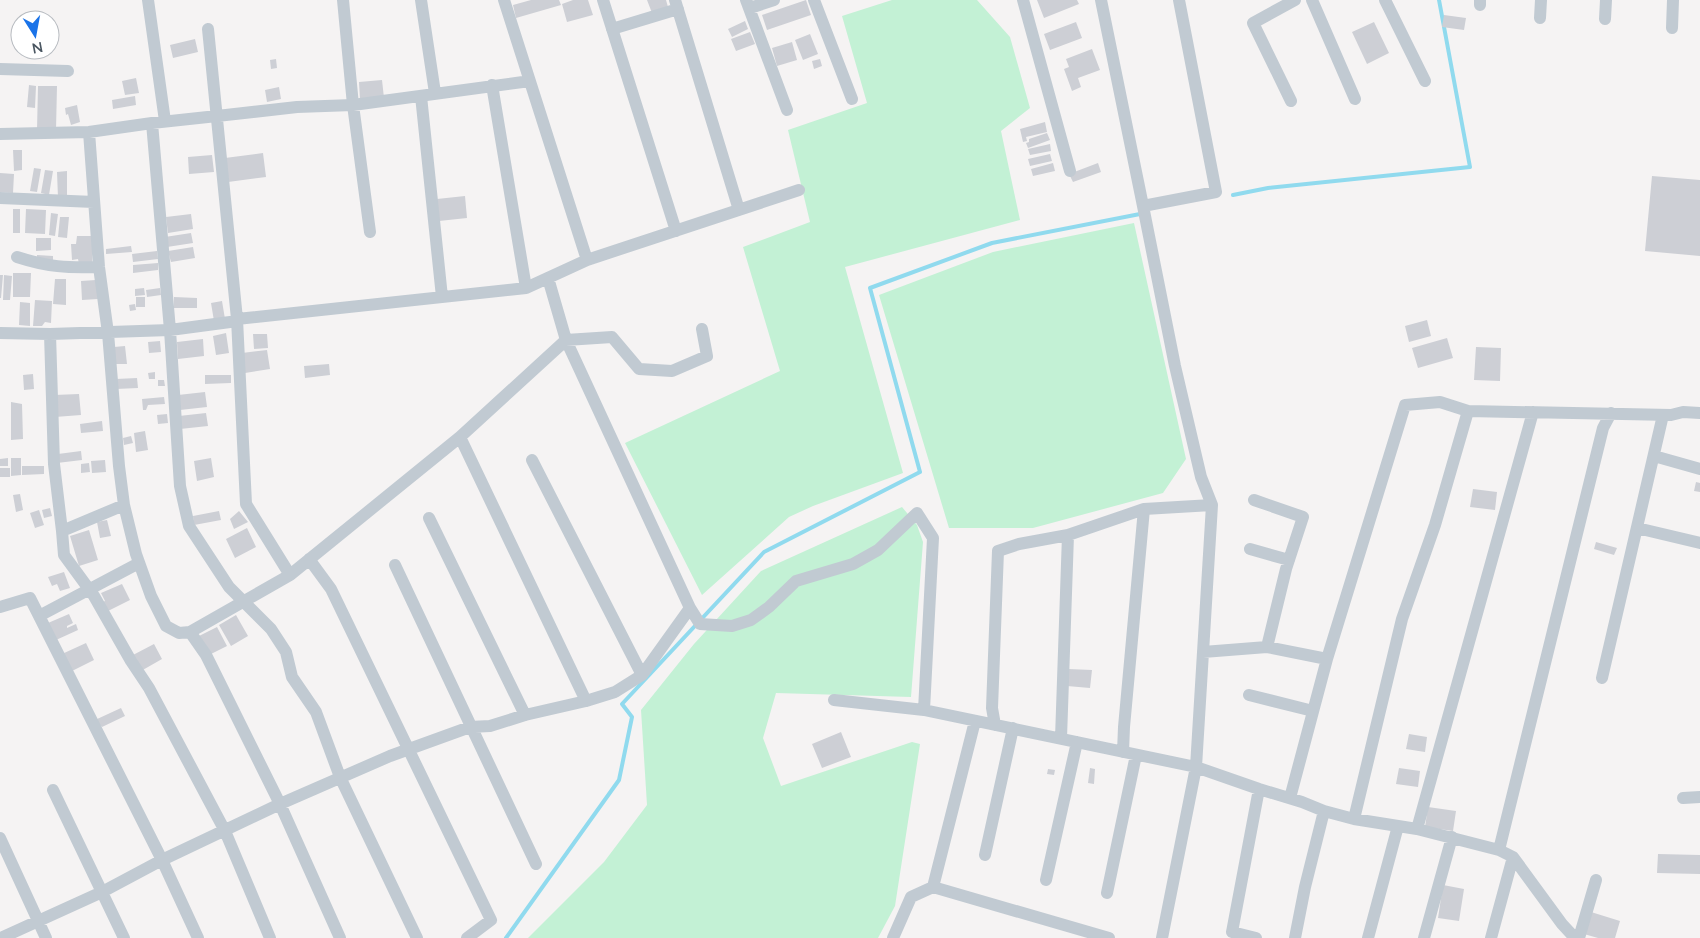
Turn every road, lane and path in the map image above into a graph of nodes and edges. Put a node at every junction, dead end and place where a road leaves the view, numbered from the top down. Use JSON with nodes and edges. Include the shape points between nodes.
{"nodes":[{"id":1,"x":148,"y":0,"type":"edge"},
{"id":2,"x":343,"y":0,"type":"edge"},
{"id":3,"x":421,"y":0,"type":"edge"},
{"id":4,"x":504,"y":0,"type":"edge"},
{"id":5,"x":602,"y":0,"type":"edge"},
{"id":6,"x":774,"y":0,"type":"edge"},
{"id":7,"x":814,"y":0,"type":"edge"},
{"id":8,"x":1023,"y":0,"type":"edge"},
{"id":9,"x":1101,"y":0,"type":"edge"},
{"id":10,"x":1178,"y":0,"type":"edge"},
{"id":11,"x":1295,"y":0,"type":"edge"},
{"id":12,"x":1312,"y":0,"type":"edge"},
{"id":13,"x":1385,"y":0,"type":"edge"},
{"id":14,"x":1541,"y":0,"type":"edge"},
{"id":15,"x":1606,"y":0,"type":"edge"},
{"id":16,"x":1674,"y":0,"type":"edge"},
{"id":17,"x":677,"y":4,"type":"edge"},
{"id":18,"x":748,"y":4,"type":"edge"},
{"id":19,"x":1540,"y":18,"type":"dead end"},
{"id":20,"x":1605,"y":19,"type":"dead end"},
{"id":21,"x":1672,"y":28,"type":"dead end"},
{"id":22,"x":208,"y":29,"type":"dead end"},
{"id":23,"x":612,"y":29,"type":"junction"},
{"id":24,"x":0,"y":69,"type":"edge"},
{"id":25,"x":68,"y":71,"type":"dead end"},
{"id":26,"x":530,"y":81,"type":"junction"},
{"id":27,"x":1425,"y":81,"type":"dead end"},
{"id":28,"x":492,"y":85,"type":"junction"},
{"id":29,"x":436,"y":93,"type":"junction"},
{"id":30,"x":421,"y":96,"type":"junction"},
{"id":31,"x":852,"y":99,"type":"dead end"},
{"id":32,"x":1355,"y":99,"type":"dead end"},
{"id":33,"x":1291,"y":101,"type":"dead end"},
{"id":34,"x":352,"y":105,"type":"junction"},
{"id":35,"x":787,"y":110,"type":"dead end"},
{"id":36,"x":217,"y":116,"type":"junction"},
{"id":37,"x":166,"y":121,"type":"junction"},
{"id":38,"x":152,"y":123,"type":"junction"},
{"id":39,"x":89,"y":132,"type":"junction"},
{"id":40,"x":0,"y":134,"type":"edge"},
{"id":41,"x":1070,"y":170,"type":"dead end"},
{"id":42,"x":799,"y":190,"type":"dead end"},
{"id":43,"x":0,"y":198,"type":"edge"},
{"id":44,"x":94,"y":202,"type":"junction"},
{"id":45,"x":1142,"y":206,"type":"junction"},
{"id":46,"x":739,"y":210,"type":"junction"},
{"id":47,"x":676,"y":231,"type":"junction"},
{"id":48,"x":370,"y":232,"type":"dead end"},
{"id":49,"x":17,"y":257,"type":"dead end"},
{"id":50,"x":587,"y":260,"type":"junction"},
{"id":51,"x":99,"y":267,"type":"junction"},
{"id":52,"x":548,"y":278,"type":"junction"},
{"id":53,"x":526,"y":288,"type":"junction"},
{"id":54,"x":442,"y":297,"type":"junction"},
{"id":55,"x":237,"y":318,"type":"junction"},
{"id":56,"x":702,"y":329,"type":"dead end"},
{"id":57,"x":170,"y":330,"type":"junction"},
{"id":58,"x":108,"y":332,"type":"junction"},
{"id":59,"x":0,"y":333,"type":"edge"},
{"id":60,"x":50,"y":334,"type":"junction"},
{"id":61,"x":566,"y":340,"type":"junction"},
{"id":62,"x":1468,"y":411,"type":"junction"},
{"id":63,"x":1532,"y":412,"type":"junction"},
{"id":64,"x":1700,"y":413,"type":"edge"},
{"id":65,"x":1611,"y":414,"type":"junction"},
{"id":66,"x":1663,"y":415,"type":"junction"},
{"id":67,"x":460,"y":437,"type":"junction"},
{"id":68,"x":1654,"y":456,"type":"junction"},
{"id":69,"x":532,"y":460,"type":"dead end"},
{"id":70,"x":1700,"y":469,"type":"edge"},
{"id":71,"x":1254,"y":500,"type":"dead end"},
{"id":72,"x":124,"y":505,"type":"junction"},
{"id":73,"x":1212,"y":505,"type":"junction"},
{"id":74,"x":1144,"y":509,"type":"junction"},
{"id":75,"x":429,"y":518,"type":"dead end"},
{"id":76,"x":1637,"y":528,"type":"junction"},
{"id":77,"x":62,"y":531,"type":"junction"},
{"id":78,"x":1068,"y":535,"type":"junction"},
{"id":79,"x":1700,"y":543,"type":"edge"},
{"id":80,"x":1250,"y":549,"type":"dead end"},
{"id":81,"x":309,"y":559,"type":"junction"},
{"id":82,"x":1289,"y":560,"type":"junction"},
{"id":83,"x":139,"y":563,"type":"junction"},
{"id":84,"x":395,"y":565,"type":"dead end"},
{"id":85,"x":290,"y":576,"type":"junction"},
{"id":86,"x":90,"y":590,"type":"junction"},
{"id":87,"x":245,"y":602,"type":"junction"},
{"id":88,"x":0,"y":608,"type":"edge"},
{"id":89,"x":39,"y":616,"type":"junction"},
{"id":90,"x":695,"y":616,"type":"junction"},
{"id":91,"x":190,"y":632,"type":"junction"},
{"id":92,"x":1267,"y":647,"type":"junction"},
{"id":93,"x":1203,"y":652,"type":"junction"},
{"id":94,"x":1328,"y":659,"type":"junction"},
{"id":95,"x":642,"y":675,"type":"junction"},
{"id":96,"x":1602,"y":678,"type":"dead end"},
{"id":97,"x":1249,"y":695,"type":"dead end"},
{"id":98,"x":834,"y":700,"type":"dead end"},
{"id":99,"x":586,"y":702,"type":"junction"},
{"id":100,"x":924,"y":710,"type":"junction"},
{"id":101,"x":1313,"y":712,"type":"junction"},
{"id":102,"x":525,"y":715,"type":"junction"},
{"id":103,"x":976,"y":721,"type":"junction"},
{"id":104,"x":995,"y":725,"type":"junction"},
{"id":105,"x":470,"y":727,"type":"junction"},
{"id":106,"x":1013,"y":728,"type":"junction"},
{"id":107,"x":1061,"y":738,"type":"junction"},
{"id":108,"x":1077,"y":742,"type":"junction"},
{"id":109,"x":407,"y":749,"type":"junction"},
{"id":110,"x":1123,"y":752,"type":"junction"},
{"id":111,"x":1136,"y":756,"type":"junction"},
{"id":112,"x":1196,"y":767,"type":"junction"},
{"id":113,"x":340,"y":777,"type":"junction"},
{"id":114,"x":53,"y":790,"type":"dead end"},
{"id":115,"x":1259,"y":790,"type":"junction"},
{"id":116,"x":1700,"y":797,"type":"edge"},
{"id":117,"x":1290,"y":798,"type":"junction"},
{"id":118,"x":1683,"y":798,"type":"dead end"},
{"id":119,"x":280,"y":804,"type":"junction"},
{"id":120,"x":1324,"y":812,"type":"junction"},
{"id":121,"x":1354,"y":819,"type":"junction"},
{"id":122,"x":1398,"y":826,"type":"junction"},
{"id":123,"x":1417,"y":830,"type":"junction"},
{"id":124,"x":224,"y":831,"type":"junction"},
{"id":125,"x":1452,"y":837,"type":"junction"},
{"id":126,"x":0,"y":838,"type":"edge"},
{"id":127,"x":1499,"y":850,"type":"junction"},
{"id":128,"x":985,"y":855,"type":"dead end"},
{"id":129,"x":1513,"y":857,"type":"junction"},
{"id":130,"x":162,"y":860,"type":"junction"},
{"id":131,"x":536,"y":864,"type":"dead end"},
{"id":132,"x":1046,"y":880,"type":"dead end"},
{"id":133,"x":1596,"y":880,"type":"dead end"},
{"id":134,"x":933,"y":887,"type":"junction"},
{"id":135,"x":102,"y":892,"type":"junction"},
{"id":136,"x":1107,"y":893,"type":"dead end"},
{"id":137,"x":38,"y":921,"type":"junction"},
{"id":138,"x":0,"y":938,"type":"edge"},
{"id":139,"x":46,"y":938,"type":"edge"},
{"id":140,"x":124,"y":938,"type":"edge"},
{"id":141,"x":198,"y":938,"type":"edge"},
{"id":142,"x":270,"y":938,"type":"edge"},
{"id":143,"x":340,"y":938,"type":"edge"},
{"id":144,"x":416,"y":938,"type":"edge"},
{"id":145,"x":467,"y":938,"type":"edge"},
{"id":146,"x":893,"y":938,"type":"edge"},
{"id":147,"x":1109,"y":938,"type":"edge"},
{"id":148,"x":1162,"y":938,"type":"edge"},
{"id":149,"x":1256,"y":938,"type":"edge"},
{"id":150,"x":1295,"y":938,"type":"edge"},
{"id":151,"x":1368,"y":938,"type":"edge"},
{"id":152,"x":1424,"y":938,"type":"edge"},
{"id":153,"x":1491,"y":938,"type":"edge"},
{"id":154,"x":1577,"y":938,"type":"edge"}],
"edges":[{"from":1,"to":37,"type":"street"},
{"from":2,"to":34,"type":"street"},
{"from":3,"to":29,"type":"street"},
{"from":4,"to":26,"type":"street"},
{"from":5,"to":23,"type":"street"},
{"from":6,"to":18,"type":"street"},
{"from":7,"to":31,"type":"street"},
{"from":8,"to":41,"type":"street"},
{"from":9,"to":45,"type":"street"},
{"from":10,"to":45,"type":"street","via":[[1216,192]]},
{"from":11,"to":33,"type":"street","via":[[1252,23]]},
{"from":12,"to":32,"type":"street"},
{"from":13,"to":27,"type":"street"},
{"from":14,"to":19,"type":"street"},
{"from":15,"to":20,"type":"street"},
{"from":16,"to":21,"type":"street"},
{"from":17,"to":23,"type":"street"},
{"from":17,"to":46,"type":"street"},
{"from":18,"to":35,"type":"street"},
{"from":22,"to":36,"type":"street"},
{"from":23,"to":47,"type":"street"},
{"from":24,"to":25,"type":"street"},
{"from":26,"to":28,"type":"street"},
{"from":26,"to":50,"type":"street"},
{"from":28,"to":29,"type":"street"},
{"from":28,"to":53,"type":"street"},
{"from":29,"to":30,"type":"street"},
{"from":30,"to":34,"type":"street"},
{"from":30,"to":54,"type":"street"},
{"from":34,"to":36,"type":"street"},
{"from":34,"to":48,"type":"street"},
{"from":36,"to":37,"type":"street"},
{"from":36,"to":55,"type":"street"},
{"from":37,"to":38,"type":"street"},
{"from":38,"to":39,"type":"street"},
{"from":38,"to":57,"type":"street"},
{"from":39,"to":40,"type":"street"},
{"from":39,"to":44,"type":"street"},
{"from":42,"to":46,"type":"street"},
{"from":43,"to":44,"type":"street"},
{"from":44,"to":51,"type":"street"},
{"from":45,"to":73,"type":"street","via":[[1200,477]]},
{"from":46,"to":47,"type":"street"},
{"from":47,"to":50,"type":"street"},
{"from":49,"to":51,"type":"street","via":[[41,265]]},
{"from":50,"to":52,"type":"street"},
{"from":51,"to":58,"type":"street"},
{"from":52,"to":53,"type":"street"},
{"from":52,"to":61,"type":"street"},
{"from":53,"to":54,"type":"street"},
{"from":54,"to":55,"type":"street"},
{"from":55,"to":57,"type":"street","via":[[230,322]]},
{"from":55,"to":85,"type":"street","via":[[246,504]]},
{"from":56,"to":61,"type":"street","via":[[706,356],[672,372],[639,370],[612,337]]},
{"from":57,"to":58,"type":"street"},
{"from":57,"to":87,"type":"street","via":[[180,486],[189,526],[229,587]]},
{"from":58,"to":60,"type":"street"},
{"from":58,"to":72,"type":"street"},
{"from":59,"to":60,"type":"street"},
{"from":60,"to":77,"type":"street","via":[[54,464]]},
{"from":61,"to":67,"type":"street"},
{"from":61,"to":90,"type":"street"},
{"from":62,"to":63,"type":"street"},
{"from":62,"to":94,"type":"street","via":[[1440,402],[1405,404]]},
{"from":62,"to":121,"type":"street","via":[[1435,525],[1402,618]]},
{"from":63,"to":65,"type":"street"},
{"from":63,"to":123,"type":"street"},
{"from":64,"to":66,"type":"street"},
{"from":65,"to":66,"type":"street"},
{"from":65,"to":127,"type":"street","via":[[1604,428]]},
{"from":66,"to":68,"type":"street"},
{"from":67,"to":81,"type":"street"},
{"from":67,"to":99,"type":"street"},
{"from":68,"to":70,"type":"street"},
{"from":68,"to":76,"type":"street"},
{"from":69,"to":95,"type":"street"},
{"from":71,"to":82,"type":"street","via":[[1304,517]]},
{"from":72,"to":77,"type":"street"},
{"from":72,"to":83,"type":"street"},
{"from":73,"to":74,"type":"street"},
{"from":73,"to":93,"type":"street"},
{"from":74,"to":78,"type":"street"},
{"from":74,"to":110,"type":"street"},
{"from":75,"to":102,"type":"street"},
{"from":76,"to":79,"type":"street"},
{"from":76,"to":96,"type":"street"},
{"from":77,"to":86,"type":"street","via":[[64,555]]},
{"from":78,"to":104,"type":"street","via":[[998,551],[992,708]]},
{"from":78,"to":107,"type":"street"},
{"from":80,"to":82,"type":"street"},
{"from":81,"to":85,"type":"street"},
{"from":81,"to":109,"type":"street","via":[[330,589]]},
{"from":82,"to":92,"type":"street"},
{"from":83,"to":86,"type":"street"},
{"from":83,"to":91,"type":"street","via":[[166,626],[179,634]]},
{"from":84,"to":105,"type":"street"},
{"from":85,"to":87,"type":"street"},
{"from":86,"to":89,"type":"street"},
{"from":86,"to":124,"type":"street","via":[[149,688]]},
{"from":87,"to":91,"type":"street"},
{"from":87,"to":113,"type":"street","via":[[271,629],[286,652],[292,677],[316,712]]},
{"from":88,"to":89,"type":"street","via":[[30,598]]},
{"from":89,"to":130,"type":"street"},
{"from":90,"to":95,"type":"street"},
{"from":90,"to":100,"type":"street","via":[[732,626],[751,620],[796,581],[853,564],[878,550],[917,512],[933,538]]},
{"from":91,"to":119,"type":"street","via":[[206,655]]},
{"from":92,"to":93,"type":"street"},
{"from":92,"to":94,"type":"street"},
{"from":93,"to":112,"type":"street"},
{"from":94,"to":101,"type":"street"},
{"from":95,"to":99,"type":"street","via":[[615,692]]},
{"from":97,"to":101,"type":"street"},
{"from":98,"to":100,"type":"street"},
{"from":99,"to":102,"type":"street"},
{"from":100,"to":103,"type":"street"},
{"from":101,"to":117,"type":"street"},
{"from":102,"to":105,"type":"street","via":[[490,726]]},
{"from":103,"to":104,"type":"street"},
{"from":103,"to":134,"type":"street"},
{"from":104,"to":106,"type":"street"},
{"from":105,"to":109,"type":"street"},
{"from":105,"to":131,"type":"street"},
{"from":106,"to":107,"type":"street"},
{"from":106,"to":128,"type":"street"},
{"from":107,"to":108,"type":"street"},
{"from":108,"to":110,"type":"street"},
{"from":108,"to":132,"type":"street"},
{"from":109,"to":113,"type":"street"},
{"from":109,"to":145,"type":"street","via":[[491,920]]},
{"from":110,"to":111,"type":"street"},
{"from":111,"to":112,"type":"street"},
{"from":111,"to":136,"type":"street"},
{"from":112,"to":115,"type":"street"},
{"from":112,"to":148,"type":"street"},
{"from":113,"to":119,"type":"street"},
{"from":113,"to":144,"type":"street"},
{"from":114,"to":135,"type":"street"},
{"from":115,"to":117,"type":"street"},
{"from":115,"to":149,"type":"street","via":[[1232,932]]},
{"from":116,"to":118,"type":"street"},
{"from":117,"to":120,"type":"street"},
{"from":119,"to":124,"type":"street"},
{"from":119,"to":143,"type":"street"},
{"from":120,"to":121,"type":"street"},
{"from":120,"to":150,"type":"street","via":[[1304,887]]},
{"from":121,"to":122,"type":"street"},
{"from":122,"to":123,"type":"street"},
{"from":122,"to":151,"type":"street"},
{"from":123,"to":125,"type":"street"},
{"from":124,"to":130,"type":"street"},
{"from":124,"to":142,"type":"street"},
{"from":125,"to":127,"type":"street"},
{"from":125,"to":152,"type":"street"},
{"from":126,"to":137,"type":"street"},
{"from":127,"to":129,"type":"street"},
{"from":129,"to":153,"type":"street"},
{"from":129,"to":154,"type":"street","via":[[1562,924]]},
{"from":130,"to":135,"type":"street"},
{"from":130,"to":141,"type":"street"},
{"from":133,"to":154,"type":"street"},
{"from":134,"to":146,"type":"street","via":[[911,897]]},
{"from":134,"to":147,"type":"street"},
{"from":135,"to":137,"type":"street"},
{"from":135,"to":140,"type":"street"},
{"from":137,"to":138,"type":"street"},
{"from":137,"to":139,"type":"street"}]}
